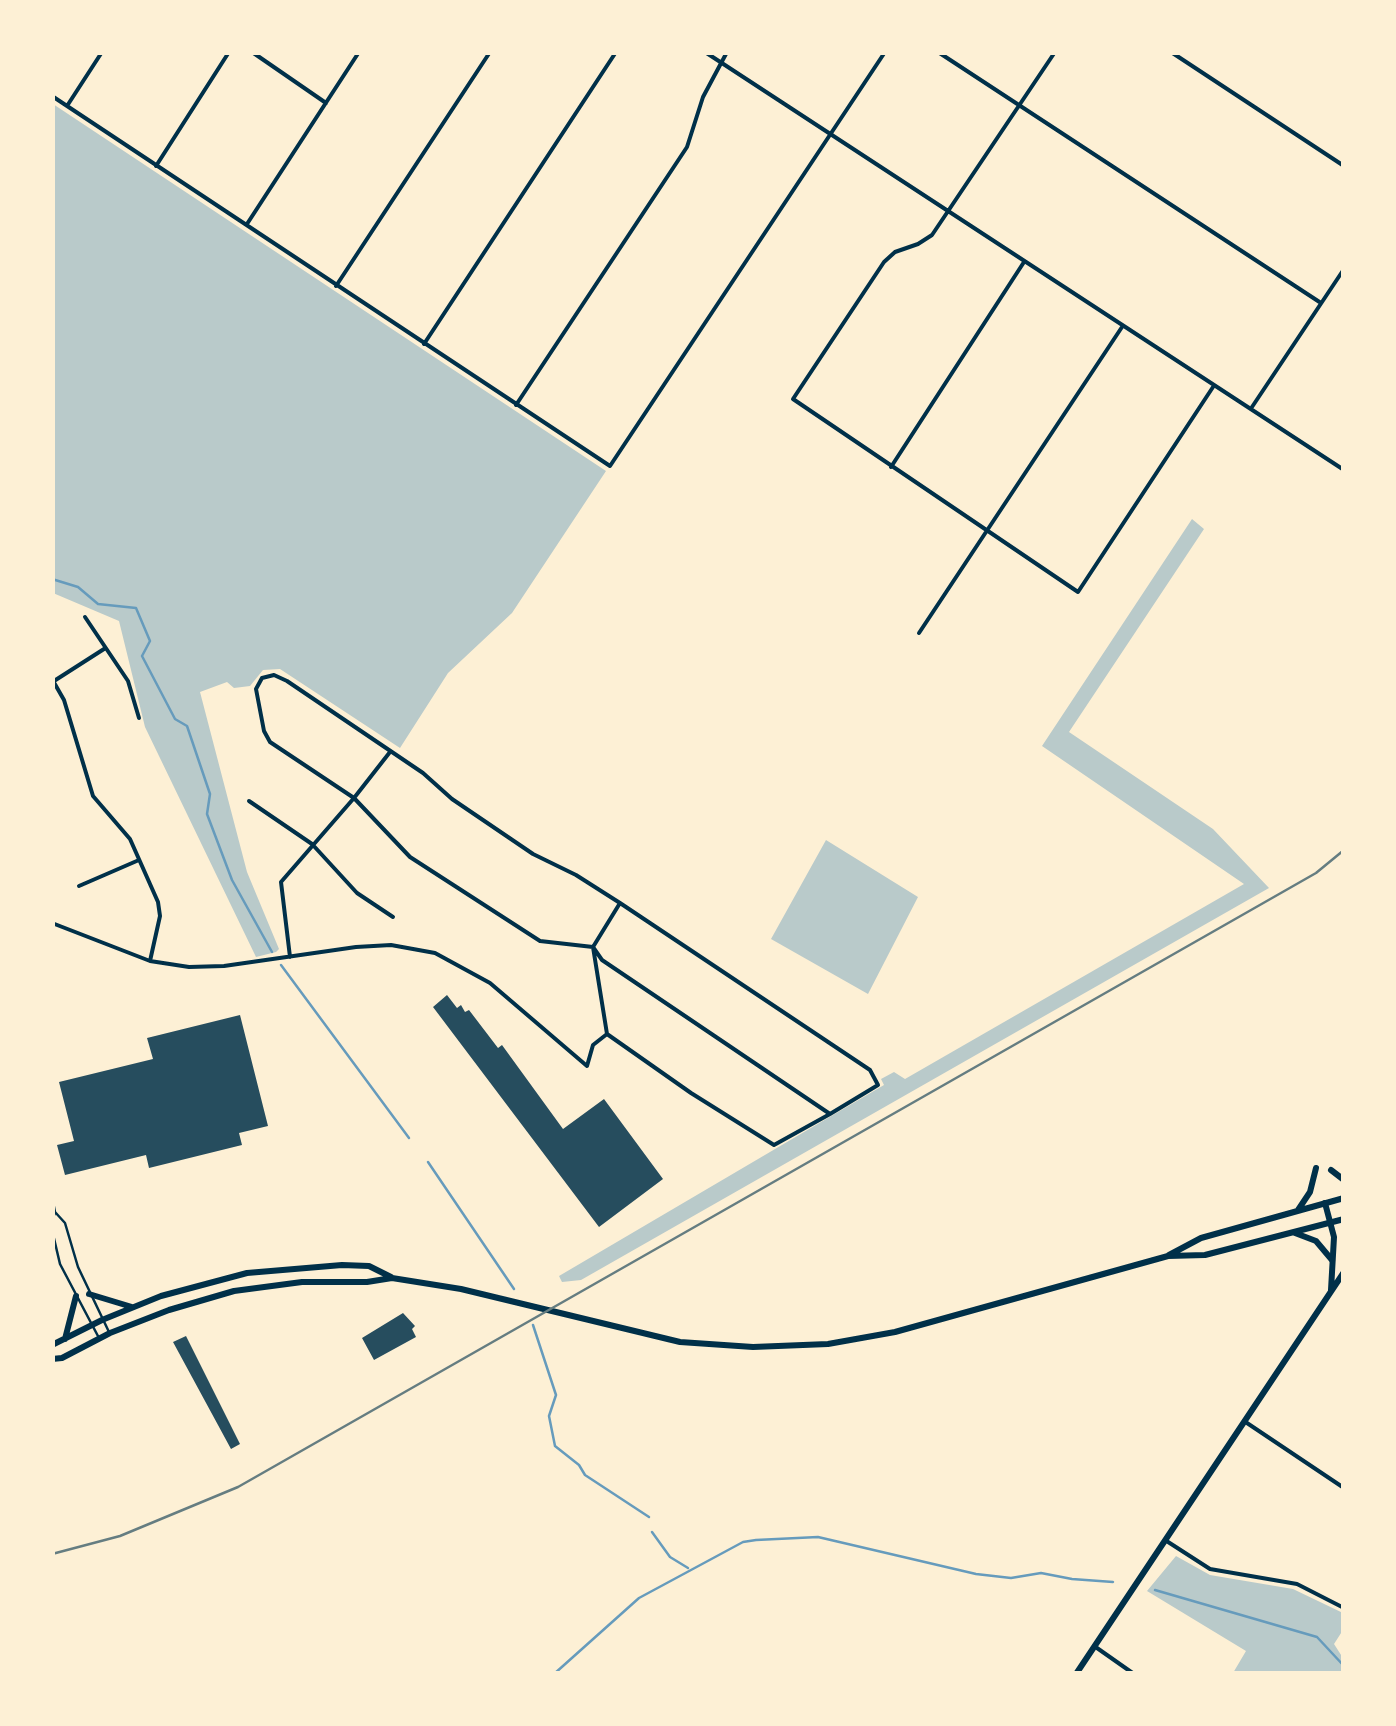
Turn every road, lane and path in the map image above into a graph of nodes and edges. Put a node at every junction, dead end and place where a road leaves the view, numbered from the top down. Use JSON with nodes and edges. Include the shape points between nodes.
{"nodes":[{"id":1,"x":102,"y":52,"type":"edge"},
{"id":2,"x":229,"y":52,"type":"edge"},
{"id":3,"x":252,"y":52,"type":"edge"},
{"id":4,"x":359,"y":52,"type":"edge"},
{"id":5,"x":490,"y":52,"type":"edge"},
{"id":6,"x":616,"y":52,"type":"edge"},
{"id":7,"x":705,"y":52,"type":"edge"},
{"id":8,"x":727,"y":52,"type":"edge"},
{"id":9,"x":886,"y":52,"type":"edge"},
{"id":10,"x":938,"y":52,"type":"edge"},
{"id":11,"x":1055,"y":52,"type":"edge"},
{"id":12,"x":1171,"y":52,"type":"edge"},
{"id":13,"x":720,"y":63,"type":"junction"},
{"id":14,"x":52,"y":96,"type":"edge"},
{"id":15,"x":326,"y":103,"type":"junction"},
{"id":16,"x":1018,"y":105,"type":"junction"},
{"id":17,"x":67,"y":106,"type":"junction"},
{"id":18,"x":830,"y":134,"type":"junction"},
{"id":19,"x":156,"y":166,"type":"junction"},
{"id":20,"x":1344,"y":166,"type":"edge"},
{"id":21,"x":947,"y":212,"type":"junction"},
{"id":22,"x":246,"y":226,"type":"junction"},
{"id":23,"x":1024,"y":262,"type":"junction"},
{"id":24,"x":1344,"y":270,"type":"edge"},
{"id":25,"x":336,"y":286,"type":"junction"},
{"id":26,"x":1321,"y":303,"type":"junction"},
{"id":27,"x":1122,"y":326,"type":"junction"},
{"id":28,"x":424,"y":344,"type":"junction"},
{"id":29,"x":1213,"y":387,"type":"junction"},
{"id":30,"x":516,"y":405,"type":"junction"},
{"id":31,"x":1251,"y":408,"type":"junction"},
{"id":32,"x":891,"y":467,"type":"junction"},
{"id":33,"x":1344,"y":470,"type":"edge"},
{"id":34,"x":986,"y":530,"type":"junction"},
{"id":35,"x":85,"y":617,"type":"dead end"},
{"id":36,"x":919,"y":633,"type":"dead end"},
{"id":37,"x":104,"y":650,"type":"junction"},
{"id":38,"x":54,"y":680,"type":"edge"},
{"id":39,"x":139,"y":718,"type":"dead end"},
{"id":40,"x":391,"y":750,"type":"junction"},
{"id":41,"x":354,"y":798,"type":"junction"},
{"id":42,"x":249,"y":802,"type":"dead end"},
{"id":43,"x":312,"y":844,"type":"junction"},
{"id":44,"x":139,"y":860,"type":"junction"},
{"id":45,"x":79,"y":886,"type":"dead end"},
{"id":46,"x":620,"y":902,"type":"junction"},
{"id":47,"x":392,"y":917,"type":"dead end"},
{"id":48,"x":52,"y":923,"type":"edge"},
{"id":49,"x":593,"y":947,"type":"junction"},
{"id":50,"x":290,"y":956,"type":"junction"},
{"id":51,"x":150,"y":960,"type":"junction"},
{"id":52,"x":607,"y":1034,"type":"junction"},
{"id":53,"x":830,"y":1114,"type":"junction"},
{"id":54,"x":1316,"y":1168,"type":"dead end"},
{"id":55,"x":1331,"y":1170,"type":"dead end"},
{"id":56,"x":1344,"y":1180,"type":"edge"},
{"id":57,"x":52,"y":1197,"type":"edge"},
{"id":58,"x":1342,"y":1198,"type":"edge"},
{"id":59,"x":1325,"y":1204,"type":"junction"},
{"id":60,"x":1298,"y":1210,"type":"junction"},
{"id":61,"x":1344,"y":1210,"type":"edge"},
{"id":62,"x":55,"y":1212,"type":"junction"},
{"id":63,"x":1344,"y":1219,"type":"edge"},
{"id":64,"x":52,"y":1222,"type":"edge"},
{"id":65,"x":1331,"y":1224,"type":"junction"},
{"id":66,"x":52,"y":1230,"type":"edge"},
{"id":67,"x":1294,"y":1233,"type":"junction"},
{"id":68,"x":1168,"y":1256,"type":"junction"},
{"id":69,"x":1332,"y":1260,"type":"junction"},
{"id":70,"x":1343,"y":1273,"type":"edge"},
{"id":71,"x":392,"y":1278,"type":"junction"},
{"id":72,"x":1331,"y":1291,"type":"junction"},
{"id":73,"x":89,"y":1294,"type":"junction"},
{"id":74,"x":76,"y":1296,"type":"junction"},
{"id":75,"x":133,"y":1307,"type":"junction"},
{"id":76,"x":102,"y":1320,"type":"junction"},
{"id":77,"x":92,"y":1326,"type":"junction"},
{"id":78,"x":110,"y":1333,"type":"junction"},
{"id":79,"x":65,"y":1338,"type":"junction"},
{"id":80,"x":100,"y":1338,"type":"junction"},
{"id":81,"x":52,"y":1346,"type":"edge"},
{"id":82,"x":52,"y":1359,"type":"edge"},
{"id":83,"x":1244,"y":1421,"type":"junction"},
{"id":84,"x":1344,"y":1488,"type":"edge"},
{"id":85,"x":1165,"y":1540,"type":"junction"},
{"id":86,"x":1344,"y":1608,"type":"edge"},
{"id":87,"x":1094,"y":1646,"type":"junction"},
{"id":88,"x":1076,"y":1674,"type":"edge"},
{"id":89,"x":1134,"y":1674,"type":"edge"}],
"edges":[{"from":1,"to":17,"type":"street"},
{"from":2,"to":19,"type":"street"},
{"from":3,"to":15,"type":"street"},
{"from":4,"to":15,"type":"street"},
{"from":5,"to":25,"type":"street"},
{"from":6,"to":28,"type":"street"},
{"from":7,"to":13,"type":"street"},
{"from":8,"to":13,"type":"street"},
{"from":9,"to":18,"type":"street"},
{"from":10,"to":16,"type":"street"},
{"from":11,"to":16,"type":"street"},
{"from":12,"to":20,"type":"street"},
{"from":13,"to":18,"type":"street"},
{"from":13,"to":30,"type":"street","via":[[687,147]]},
{"from":14,"to":17,"type":"street"},
{"from":15,"to":22,"type":"street"},
{"from":16,"to":21,"type":"street"},
{"from":16,"to":26,"type":"street"},
{"from":17,"to":19,"type":"street"},
{"from":18,"to":21,"type":"street"},
{"from":18,"to":30,"type":"street","via":[[610,466]]},
{"from":19,"to":22,"type":"street"},
{"from":21,"to":23,"type":"street"},
{"from":21,"to":32,"type":"street","via":[[926,240],[884,262],[793,399]]},
{"from":22,"to":25,"type":"street"},
{"from":23,"to":27,"type":"street"},
{"from":23,"to":32,"type":"street"},
{"from":24,"to":26,"type":"street"},
{"from":25,"to":28,"type":"street"},
{"from":26,"to":31,"type":"street"},
{"from":27,"to":29,"type":"street"},
{"from":27,"to":34,"type":"street"},
{"from":28,"to":30,"type":"street"},
{"from":29,"to":31,"type":"street"},
{"from":29,"to":34,"type":"street","via":[[1078,592]]},
{"from":31,"to":33,"type":"street"},
{"from":32,"to":34,"type":"street"},
{"from":34,"to":36,"type":"street"},
{"from":35,"to":37,"type":"street"},
{"from":37,"to":38,"type":"street"},
{"from":37,"to":39,"type":"street","via":[[128,681]]},
{"from":38,"to":44,"type":"street","via":[[94,796]]},
{"from":40,"to":41,"type":"street"},
{"from":40,"to":41,"type":"street","via":[[274,675],[262,678],[256,689],[270,742]]},
{"from":40,"to":46,"type":"street","via":[[533,854]]},
{"from":41,"to":43,"type":"street"},
{"from":41,"to":49,"type":"street","via":[[410,857],[540,941]]},
{"from":42,"to":43,"type":"street"},
{"from":43,"to":47,"type":"street","via":[[357,893]]},
{"from":43,"to":50,"type":"street","via":[[281,882]]},
{"from":44,"to":45,"type":"street"},
{"from":44,"to":51,"type":"street","via":[[160,916]]},
{"from":46,"to":49,"type":"street"},
{"from":46,"to":53,"type":"street","via":[[870,1070],[878,1084]]},
{"from":48,"to":51,"type":"street"},
{"from":49,"to":52,"type":"street"},
{"from":49,"to":53,"type":"street","via":[[602,960]]},
{"from":50,"to":51,"type":"street","via":[[206,967]]},
{"from":50,"to":52,"type":"street","via":[[390,945],[435,953],[490,983],[587,1066],[592,1044]]},
{"from":52,"to":53,"type":"street","via":[[774,1145]]},
{"from":54,"to":60,"type":"main road"},
{"from":55,"to":56,"type":"main road"},
{"from":57,"to":62,"type":"lane"},
{"from":58,"to":59,"type":"main road"},
{"from":58,"to":61,"type":"main road"},
{"from":59,"to":60,"type":"main road"},
{"from":59,"to":65,"type":"main road"},
{"from":60,"to":68,"type":"main road","via":[[1201,1238]]},
{"from":62,"to":64,"type":"lane"},
{"from":62,"to":73,"type":"lane","via":[[65,1222]]},
{"from":63,"to":65,"type":"main road"},
{"from":65,"to":67,"type":"main road"},
{"from":65,"to":69,"type":"main road"},
{"from":66,"to":74,"type":"lane"},
{"from":67,"to":68,"type":"main road","via":[[1204,1255]]},
{"from":67,"to":69,"type":"main road","via":[[1316,1241]]},
{"from":68,"to":71,"type":"main road","via":[[895,1332],[779,1347],[669,1340]]},
{"from":69,"to":72,"type":"main road"},
{"from":70,"to":72,"type":"main road"},
{"from":71,"to":75,"type":"main road","via":[[370,1266],[278,1268],[217,1279]]},
{"from":71,"to":78,"type":"main road","via":[[234,1291]]},
{"from":72,"to":83,"type":"main road"},
{"from":73,"to":75,"type":"main road"},
{"from":73,"to":76,"type":"lane"},
{"from":74,"to":77,"type":"lane"},
{"from":74,"to":79,"type":"main road"},
{"from":75,"to":76,"type":"main road"},
{"from":76,"to":77,"type":"main road"},
{"from":76,"to":78,"type":"lane"},
{"from":77,"to":79,"type":"main road"},
{"from":77,"to":80,"type":"lane"},
{"from":78,"to":80,"type":"main road"},
{"from":79,"to":81,"type":"main road"},
{"from":80,"to":82,"type":"main road"},
{"from":83,"to":84,"type":"street"},
{"from":83,"to":85,"type":"main road"},
{"from":85,"to":86,"type":"street","via":[[1210,1568],[1297,1584]]},
{"from":85,"to":87,"type":"main road"},
{"from":87,"to":88,"type":"main road"},
{"from":87,"to":89,"type":"street"}]}
